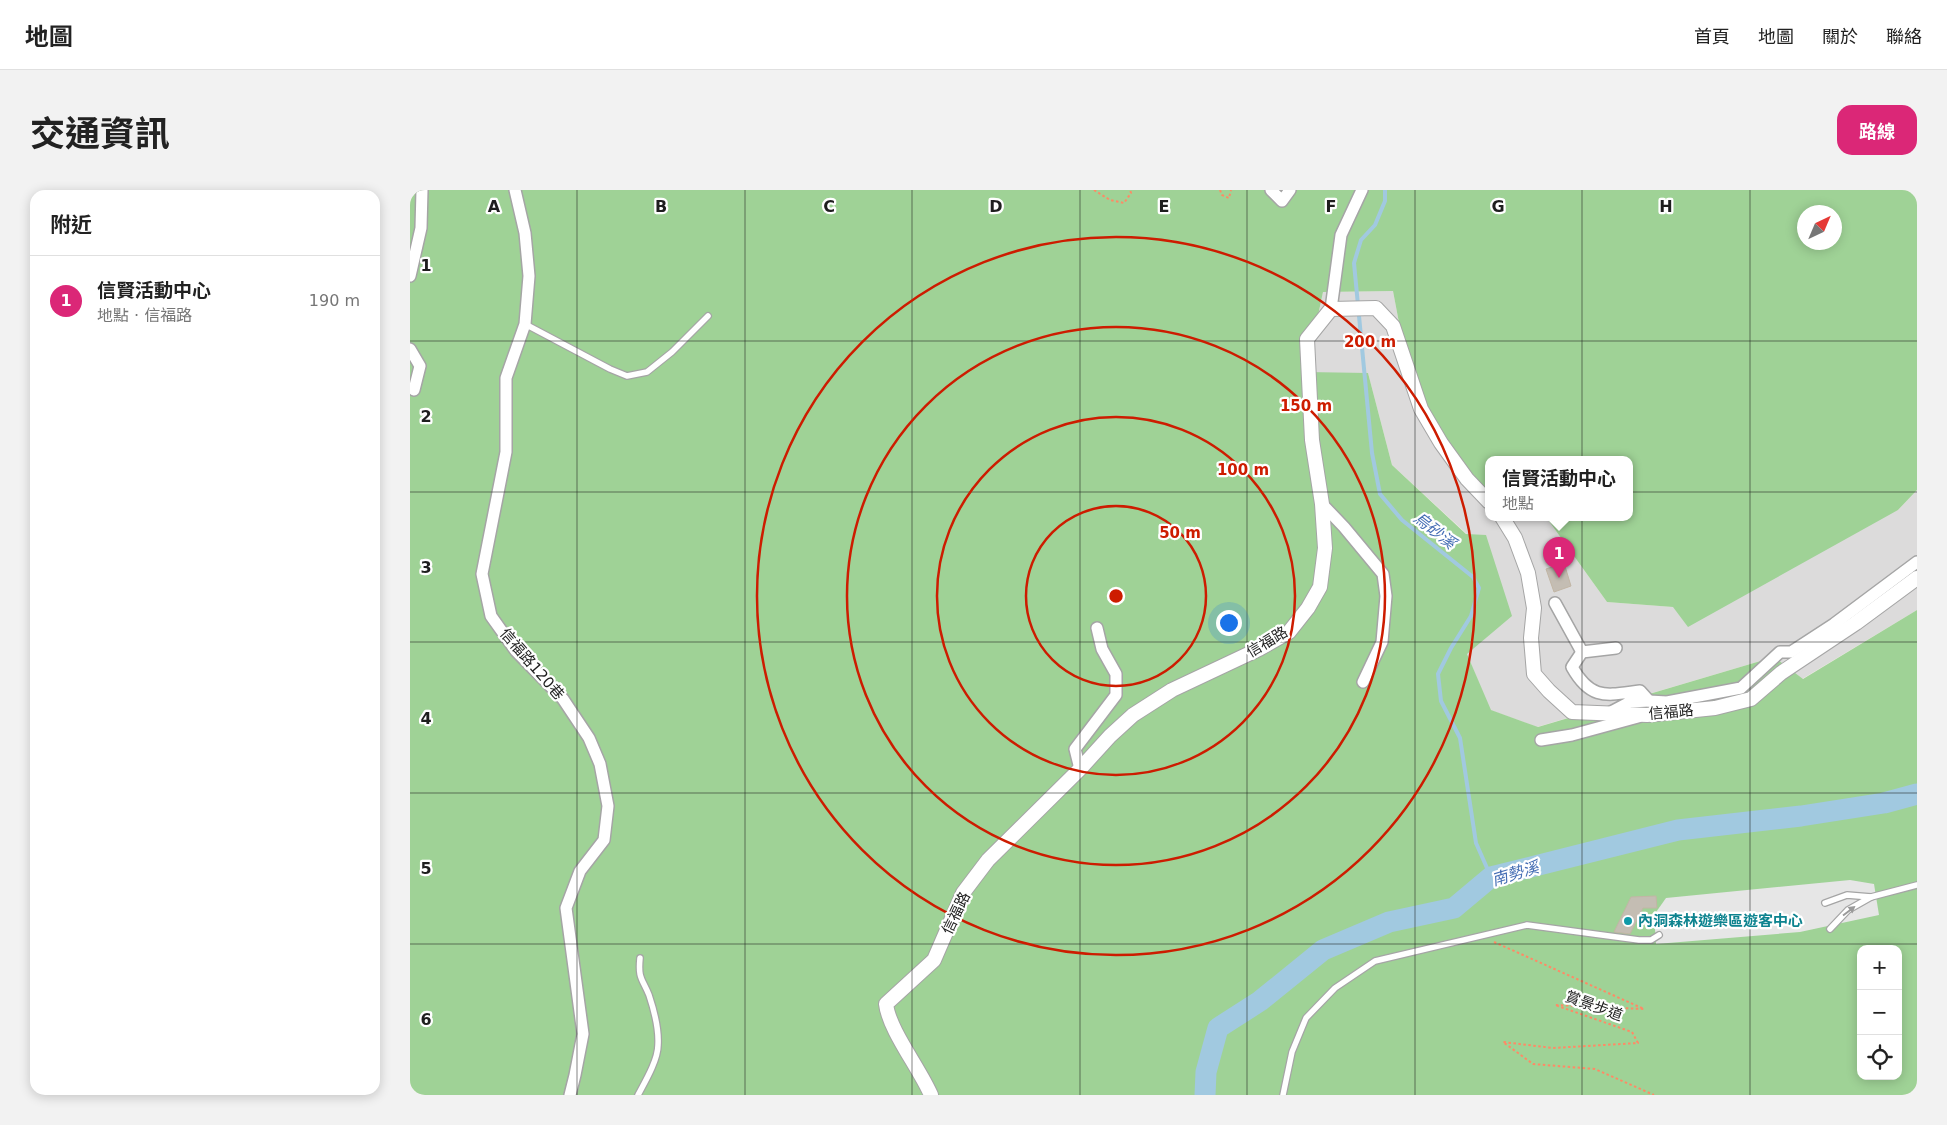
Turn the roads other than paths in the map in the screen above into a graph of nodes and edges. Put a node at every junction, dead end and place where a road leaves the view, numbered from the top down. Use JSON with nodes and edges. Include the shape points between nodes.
{"nodes":[{"id":1,"x":422,"y":190,"type":"edge"},
{"id":2,"x":515,"y":190,"type":"edge"},
{"id":3,"x":1271,"y":190,"type":"edge"},
{"id":4,"x":1290,"y":190,"type":"edge"},
{"id":5,"x":1362,"y":190,"type":"edge"},
{"id":6,"x":410,"y":276,"type":"edge"},
{"id":7,"x":1331,"y":309,"type":"junction"},
{"id":8,"x":708,"y":316,"type":"dead end"},
{"id":9,"x":524,"y":324,"type":"junction"},
{"id":10,"x":410,"y":349,"type":"edge"},
{"id":11,"x":414,"y":390,"type":"dead end"},
{"id":12,"x":1485,"y":498,"type":"edge"},
{"id":13,"x":1322,"y":504,"type":"junction"},
{"id":14,"x":1504,"y":521,"type":"edge"},
{"id":15,"x":1917,"y":562,"type":"edge"},
{"id":16,"x":1917,"y":578,"type":"edge"},
{"id":17,"x":1555,"y":603,"type":"dead end"},
{"id":18,"x":1096,"y":628,"type":"dead end"},
{"id":19,"x":1616,"y":648,"type":"dead end"},
{"id":20,"x":1582,"y":652,"type":"junction"},
{"id":21,"x":1364,"y":682,"type":"dead end"},
{"id":22,"x":1648,"y":708,"type":"junction"},
{"id":23,"x":1541,"y":740,"type":"dead end"},
{"id":24,"x":1080,"y":769,"type":"junction"},
{"id":25,"x":1917,"y":885,"type":"edge"},
{"id":26,"x":1871,"y":897,"type":"junction"},
{"id":27,"x":1825,"y":903,"type":"dead end"},
{"id":28,"x":1830,"y":929,"type":"dead end"},
{"id":29,"x":1659,"y":935,"type":"dead end"},
{"id":30,"x":640,"y":958,"type":"dead end"},
{"id":31,"x":570,"y":1095,"type":"edge"},
{"id":32,"x":638,"y":1095,"type":"edge"},
{"id":33,"x":931,"y":1095,"type":"edge"},
{"id":34,"x":1283,"y":1095,"type":"edge"}],
"edges":[{"from":1,"to":6,"type":"street","via":[[421,228]]},
{"from":2,"to":9,"type":"street","name":"信福路120巷","via":[[529,276]]},
{"from":3,"to":4,"type":"street","via":[[1282,201]]},
{"from":5,"to":7,"type":"street","via":[[1341,235]]},
{"from":7,"to":12,"type":"street","via":[[1376,308],[1393,326],[1421,409],[1446,450]]},
{"from":7,"to":13,"type":"street","name":"信福路","via":[[1307,339],[1312,440]]},
{"from":8,"to":9,"type":"lane","via":[[647,372],[627,376]]},
{"from":9,"to":31,"type":"street","name":"信福路120巷","via":[[506,378],[506,452],[482,574],[492,616],[516,651],[563,699],[588,738],[600,764],[608,806],[604,840],[580,871],[566,908],[583,1034]]},
{"from":10,"to":11,"type":"street","via":[[420,366]]},
{"from":13,"to":21,"type":"street","via":[[1383,574],[1386,596],[1382,642]]},
{"from":13,"to":24,"type":"street","name":"信福路","via":[[1326,548],[1320,587],[1288,632],[1259,650],[1172,690],[1141,710],[1110,736]]},
{"from":14,"to":22,"type":"street","name":"信福路","via":[[1515,538],[1528,573],[1534,608],[1531,638],[1534,674],[1572,712],[1609,713]]},
{"from":15,"to":22,"type":"street","via":[[1834,624],[1791,652],[1780,652],[1741,688]]},
{"from":16,"to":22,"type":"street","name":"信福路","via":[[1781,673],[1751,699],[1715,708]]},
{"from":17,"to":20,"type":"street"},
{"from":18,"to":24,"type":"street","via":[[1102,649],[1116,674],[1116,695],[1075,749]]},
{"from":19,"to":20,"type":"street"},
{"from":20,"to":22,"type":"street","via":[[1572,667],[1580,682],[1602,695],[1640,691]]},
{"from":22,"to":23,"type":"street","via":[[1572,735]]},
{"from":24,"to":33,"type":"street","name":"信福路","via":[[988,860],[963,893],[934,960],[886,1004],[888,1016]]},
{"from":25,"to":26,"type":"lane"},
{"from":26,"to":27,"type":"lane","via":[[1847,895]]},
{"from":28,"to":26,"type":"lane","one_way":true,"via":[[1848,910]]},
{"from":29,"to":34,"type":"lane","via":[[1651,940],[1640,940],[1527,925],[1375,961],[1335,988],[1306,1018],[1292,1052]]},
{"from":30,"to":32,"type":"lane","via":[[639,974],[656,1019],[658,1046]]}]}
